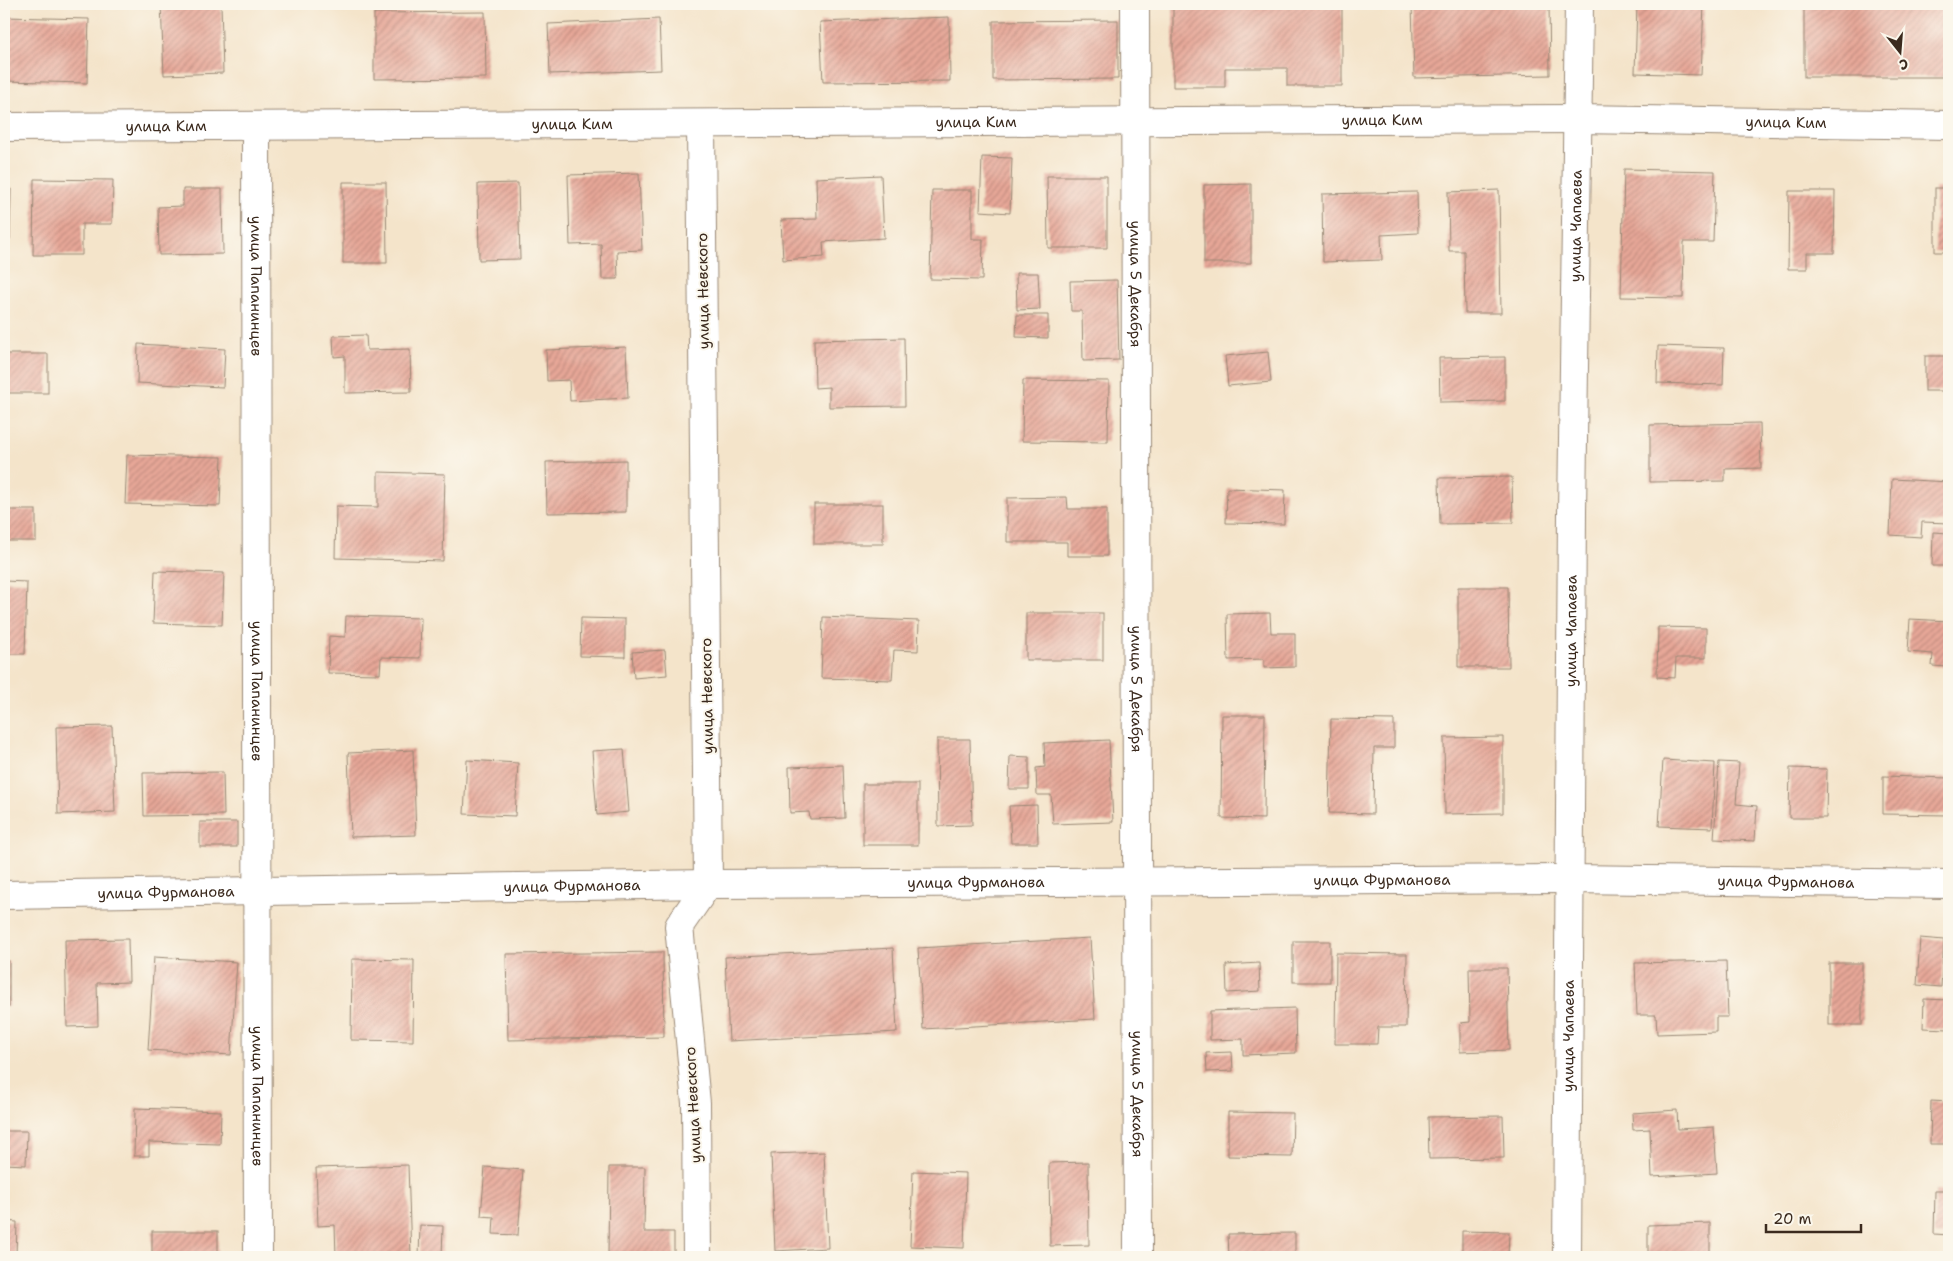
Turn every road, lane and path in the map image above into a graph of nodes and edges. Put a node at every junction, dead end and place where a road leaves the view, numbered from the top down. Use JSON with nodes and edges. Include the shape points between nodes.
{"nodes":[{"id":1,"x":1135,"y":4,"type":"edge"},
{"id":2,"x":1579,"y":4,"type":"edge"},
{"id":3,"x":1577,"y":120,"type":"junction"},
{"id":4,"x":1136,"y":122,"type":"junction"},
{"id":5,"x":701,"y":124,"type":"junction"},
{"id":6,"x":1949,"y":125,"type":"edge"},
{"id":7,"x":256,"y":126,"type":"junction"},
{"id":8,"x":4,"y":127,"type":"edge"},
{"id":9,"x":1569,"y":879,"type":"junction"},
{"id":10,"x":1137,"y":883,"type":"junction"},
{"id":11,"x":708,"y":884,"type":"junction"},
{"id":12,"x":1949,"y":884,"type":"edge"},
{"id":13,"x":257,"y":891,"type":"junction"},
{"id":14,"x":4,"y":896,"type":"edge"},
{"id":15,"x":258,"y":1257,"type":"edge"},
{"id":16,"x":697,"y":1257,"type":"edge"},
{"id":17,"x":1138,"y":1257,"type":"edge"},
{"id":18,"x":1567,"y":1257,"type":"edge"}],
"edges":[{"from":1,"to":4,"type":"street","name":"улица 5 Декабря"},
{"from":2,"to":3,"type":"street","name":"улица Чапаева"},
{"from":3,"to":4,"type":"street","name":"улица Ким"},
{"from":3,"to":6,"type":"street","name":"улица Ким"},
{"from":3,"to":9,"type":"street","name":"улица Чапаева"},
{"from":4,"to":5,"type":"street","name":"улица Ким"},
{"from":4,"to":10,"type":"street","name":"улица 5 Декабря"},
{"from":5,"to":7,"type":"street","name":"улица Ким"},
{"from":5,"to":11,"type":"street","name":"улица Невского"},
{"from":7,"to":8,"type":"street","name":"улица Ким"},
{"from":7,"to":13,"type":"street","name":"улица Папанинцев"},
{"from":9,"to":10,"type":"street","name":"улица Фурманова"},
{"from":9,"to":12,"type":"street","name":"улица Фурманова"},
{"from":9,"to":18,"type":"street","name":"улица Чапаева"},
{"from":10,"to":11,"type":"street","name":"улица Фурманова"},
{"from":10,"to":17,"type":"street","name":"улица 5 Декабря"},
{"from":11,"to":13,"type":"street","name":"улица Фурманова"},
{"from":11,"to":16,"type":"street","name":"улица Невского","via":[[679,926],[696,1103]]},
{"from":13,"to":14,"type":"street","name":"улица Фурманова"},
{"from":13,"to":15,"type":"street","name":"улица Папанинцев"}]}
